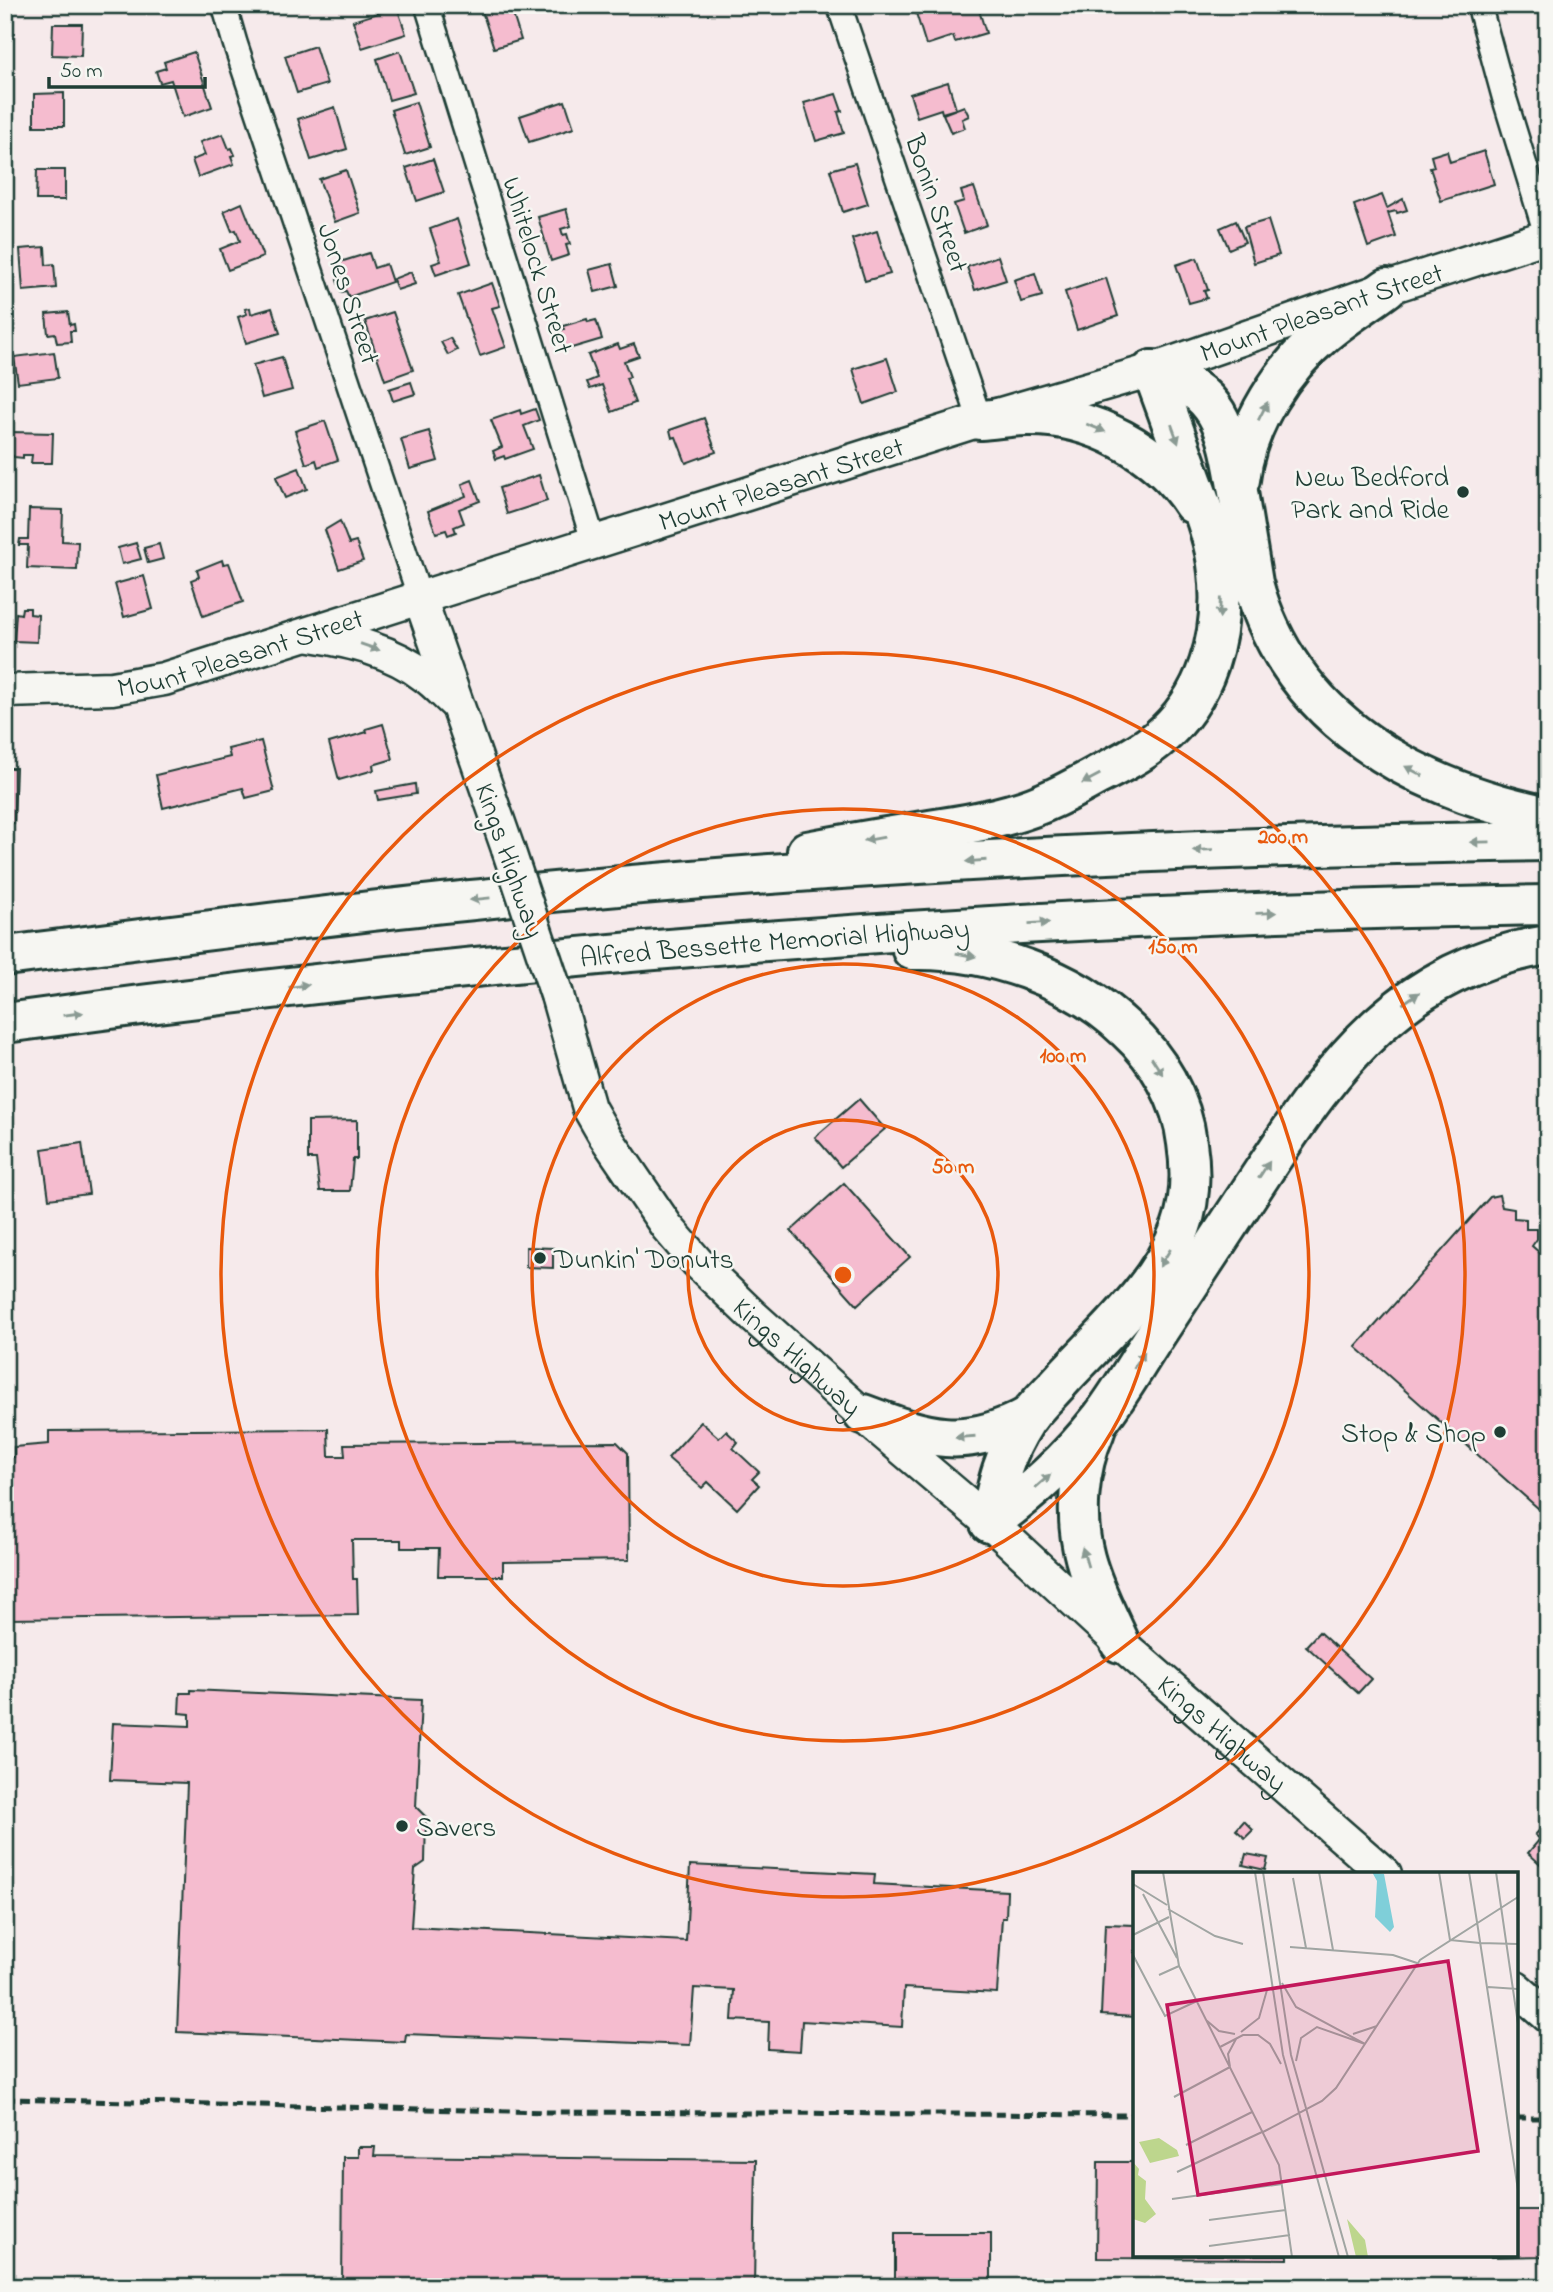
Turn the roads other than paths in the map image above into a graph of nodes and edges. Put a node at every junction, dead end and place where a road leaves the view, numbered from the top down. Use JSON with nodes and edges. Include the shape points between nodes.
{"nodes":[{"id":1,"x":225,"y":5,"type":"edge"},
{"id":2,"x":427,"y":5,"type":"edge"},
{"id":3,"x":839,"y":5,"type":"edge"},
{"id":4,"x":1479,"y":5,"type":"edge"},
{"id":5,"x":1547,"y":236,"type":"edge"},
{"id":6,"x":1387,"y":288,"type":"junction"},
{"id":7,"x":1152,"y":370,"type":"junction"},
{"id":8,"x":980,"y":421,"type":"junction"},
{"id":9,"x":1239,"y":500,"type":"junction"},
{"id":10,"x":1212,"y":540,"type":"junction"},
{"id":11,"x":594,"y":543,"type":"junction"},
{"id":12,"x":420,"y":598,"type":"junction"},
{"id":13,"x":303,"y":634,"type":"junction"},
{"id":14,"x":5,"y":691,"type":"edge"},
{"id":15,"x":457,"y":705,"type":"junction"},
{"id":16,"x":1548,"y":816,"type":"edge"},
{"id":17,"x":1548,"y":841,"type":"edge"},
{"id":18,"x":612,"y":887,"type":"junction"},
{"id":19,"x":1548,"y":905,"type":"edge"},
{"id":20,"x":1548,"y":945,"type":"edge"},
{"id":21,"x":677,"y":949,"type":"junction"},
{"id":22,"x":5,"y":956,"type":"edge"},
{"id":23,"x":5,"y":1023,"type":"edge"},
{"id":24,"x":863,"y":1414,"type":"junction"},
{"id":25,"x":1029,"y":1416,"type":"junction"},
{"id":26,"x":1102,"y":1417,"type":"junction"},
{"id":27,"x":990,"y":1523,"type":"junction"},
{"id":28,"x":1120,"y":1643,"type":"junction"},
{"id":29,"x":1383,"y":1872,"type":"edge"},
{"id":30,"x":1518,"y":1990,"type":"edge"},
{"id":31,"x":1548,"y":2016,"type":"edge"}],
"edges":[{"from":1,"to":12,"type":"street","name":"Jones Street"},
{"from":2,"to":11,"type":"street","name":"Whitelock Street"},
{"from":3,"to":8,"type":"street","name":"Bonin Street"},
{"from":4,"to":5,"type":"street"},
{"from":5,"to":6,"type":"main road","name":"Mount Pleasant Street"},
{"from":6,"to":7,"type":"main road","name":"Mount Pleasant Street"},
{"from":9,"to":6,"type":"highway","one_way":true,"via":[[1254,430],[1281,380],[1325,332]]},
{"from":7,"to":8,"type":"main road","name":"Mount Pleasant Street"},
{"from":7,"to":9,"type":"highway","via":[[1190,385],[1214,409],[1227,438]]},
{"from":7,"to":10,"type":"highway","one_way":true},
{"from":8,"to":10,"type":"highway","one_way":true,"via":[[1057,418],[1110,434],[1135,447],[1173,480],[1195,507]]},
{"from":8,"to":11,"type":"main road","name":"Mount Pleasant Street"},
{"from":16,"to":9,"type":"highway","one_way":true,"via":[[1486,801],[1420,775],[1332,716],[1286,661],[1264,619],[1252,583]]},
{"from":10,"to":18,"type":"highway","one_way":true,"via":[[1218,569],[1219,627],[1203,681],[1172,727],[1113,767],[1039,804],[976,823]]},
{"from":11,"to":12,"type":"main road","name":"Mount Pleasant Street"},
{"from":12,"to":13,"type":"main road","name":"Mount Pleasant Street"},
{"from":12,"to":15,"type":"main road","name":"Kings Highway"},
{"from":13,"to":14,"type":"main road","name":"Mount Pleasant Street","via":[[138,685]]},
{"from":13,"to":15,"type":"main road","one_way":true,"via":[[356,642],[393,655],[426,676]]},
{"from":15,"to":24,"type":"main road","name":"Kings Highway","bridge":true,"via":[[557,995],[589,1108],[605,1136],[667,1227],[697,1262]]},
{"from":17,"to":18,"type":"highway","one_way":true,"via":[[1151,852]]},
{"from":18,"to":22,"type":"highway","one_way":true},
{"from":21,"to":19,"type":"highway","name":"Alfred Bessette Memorial Highway","one_way":true,"via":[[1125,918]]},
{"from":26,"to":20,"type":"highway","one_way":true,"via":[[1303,1112],[1359,1043],[1396,1009],[1438,981],[1486,960]]},
{"from":23,"to":21,"type":"highway","name":"Alfred Bessette Memorial Highway","one_way":true,"via":[[443,970]]},
{"from":21,"to":25,"type":"highway","one_way":true,"via":[[961,953],[1033,972],[1067,988],[1118,1021],[1139,1041],[1160,1069],[1186,1132],[1189,1195],[1182,1225],[1136,1300]]},
{"from":25,"to":24,"type":"highway","one_way":true,"via":[[1008,1428],[963,1438],[921,1434]]},
{"from":24,"to":27,"type":"main road","name":"Kings Highway"},
{"from":25,"to":27,"type":"highway","via":[[1005,1457]]},
{"from":27,"to":26,"type":"highway","one_way":true,"via":[[1050,1476]]},
{"from":28,"to":26,"type":"highway","one_way":true,"via":[[1085,1559],[1080,1528],[1086,1461]]},
{"from":27,"to":28,"type":"main road","name":"Kings Highway"},
{"from":28,"to":29,"type":"main road","name":"Kings Highway"},
{"from":30,"to":31,"type":"main road"}]}
